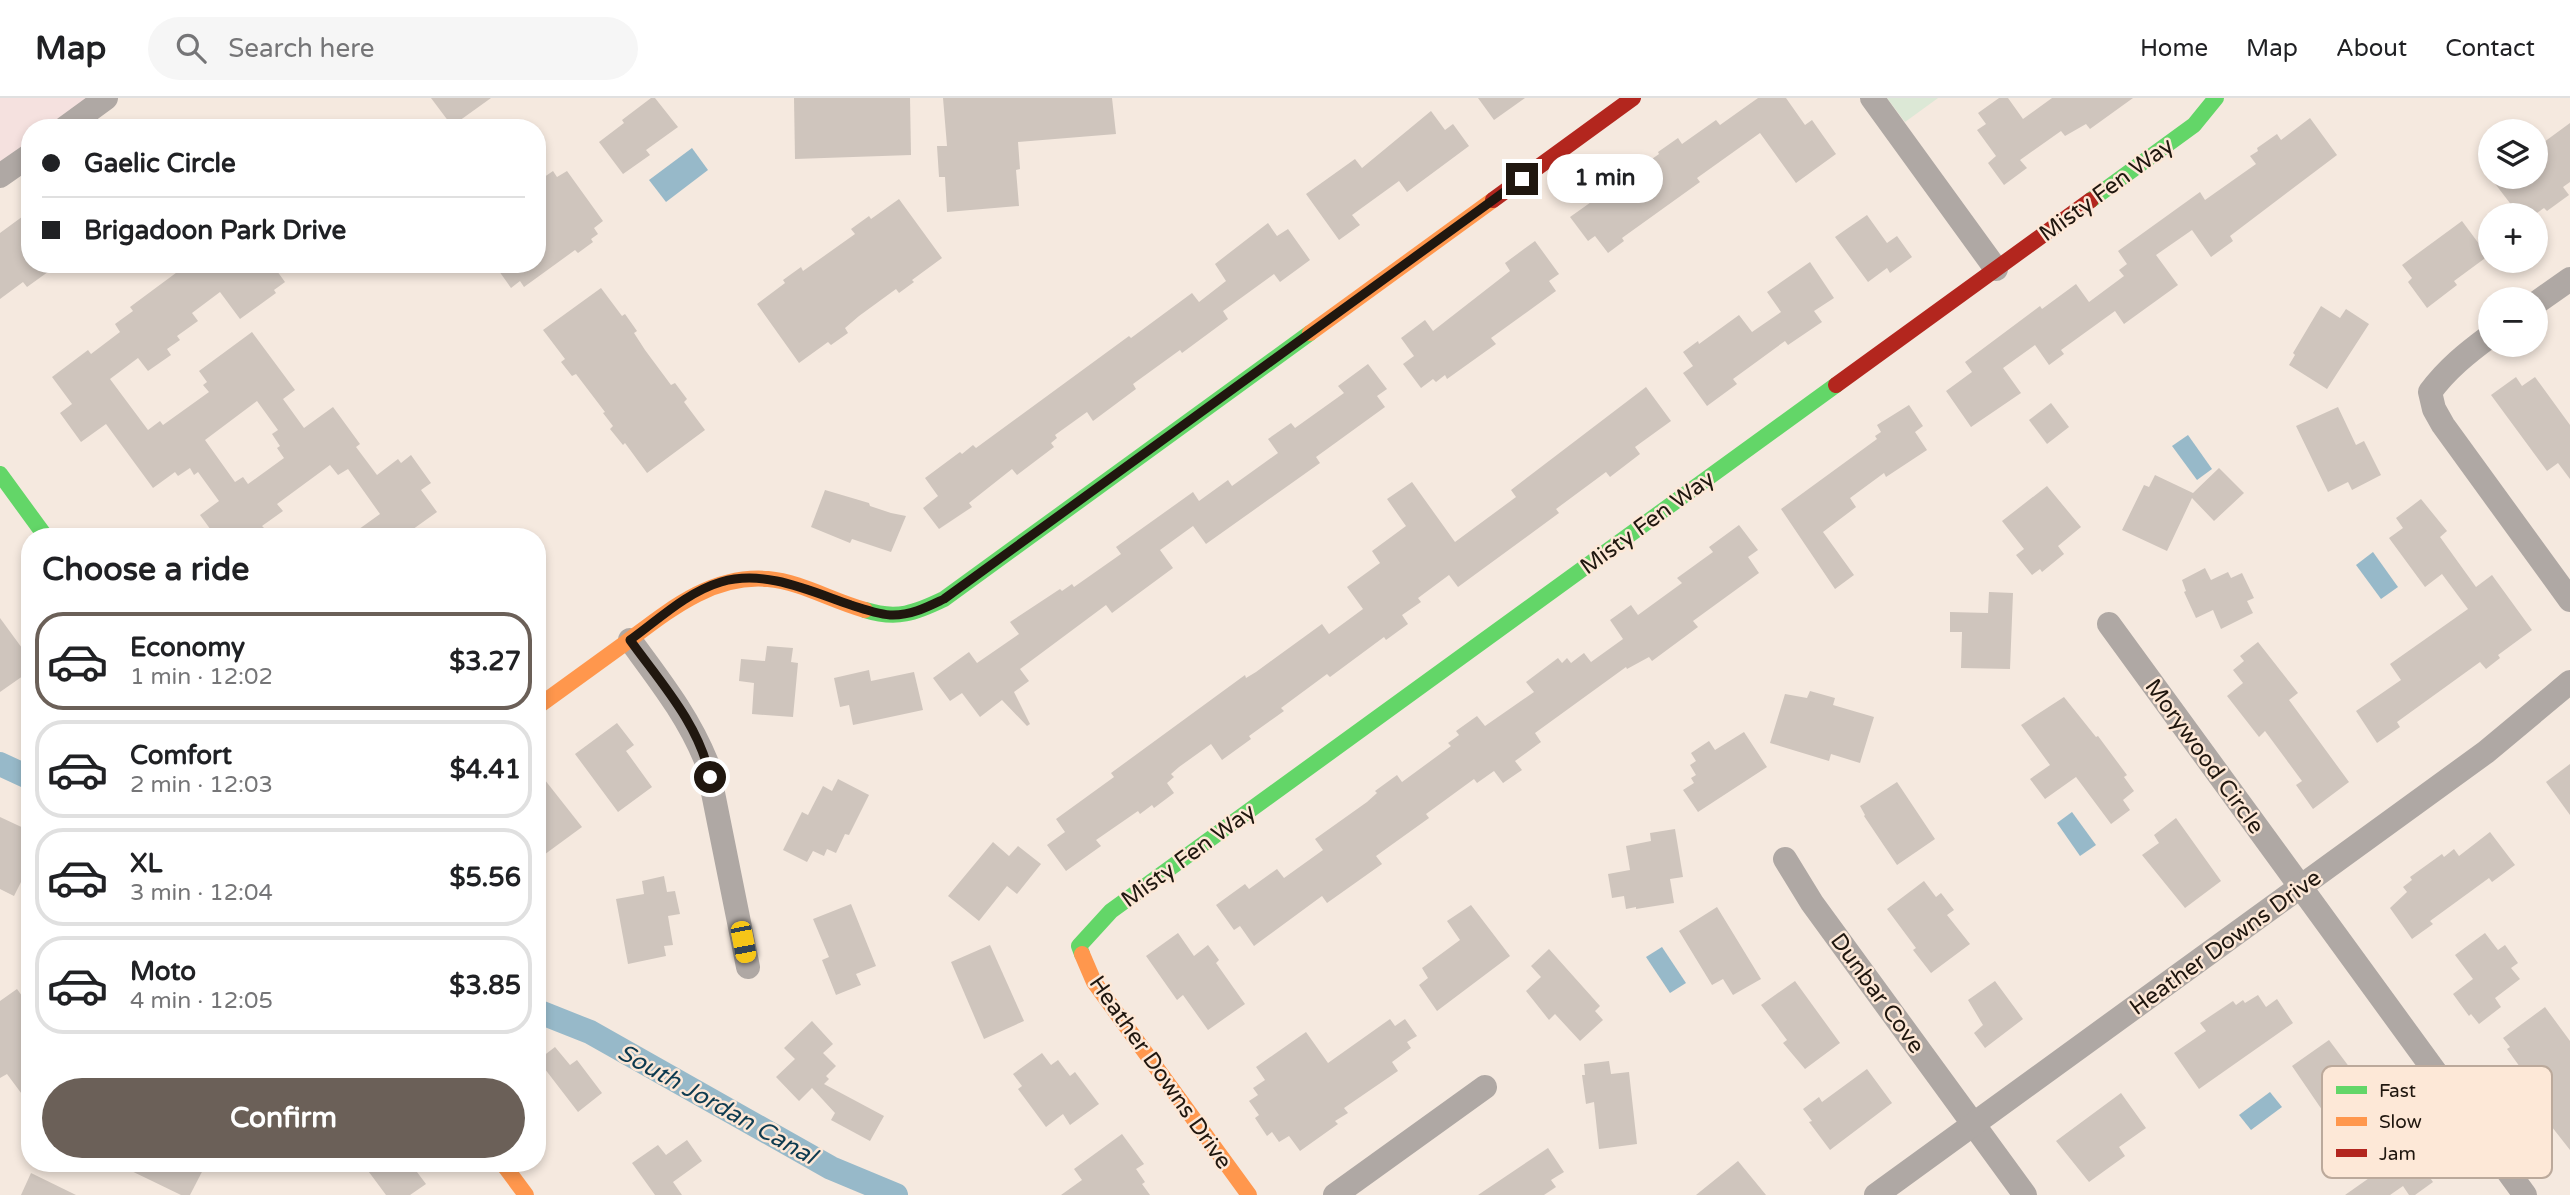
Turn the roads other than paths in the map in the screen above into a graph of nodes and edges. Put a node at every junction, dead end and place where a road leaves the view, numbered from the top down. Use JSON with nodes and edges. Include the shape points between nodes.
{"nodes":[{"id":1,"x":106,"y":98,"type":"edge"},
{"id":2,"x":1633,"y":98,"type":"edge"},
{"id":3,"x":1872,"y":98,"type":"edge"},
{"id":4,"x":2216,"y":98,"type":"edge"},
{"id":5,"x":77,"y":119,"type":"edge"},
{"id":6,"x":21,"y":161,"type":"edge"},
{"id":7,"x":0,"y":176,"type":"edge"},
{"id":8,"x":1996,"y":269,"type":"junction"},
{"id":9,"x":2570,"y":279,"type":"edge"},
{"id":10,"x":2548,"y":295,"type":"edge"},
{"id":11,"x":2478,"y":346,"type":"edge"},
{"id":12,"x":0,"y":474,"type":"edge"},
{"id":13,"x":39,"y":528,"type":"edge"},
{"id":14,"x":2570,"y":600,"type":"edge"},
{"id":15,"x":2109,"y":624,"type":"dead end"},
{"id":16,"x":630,"y":640,"type":"junction"},
{"id":17,"x":2570,"y":682,"type":"edge"},
{"id":18,"x":546,"y":701,"type":"edge"},
{"id":19,"x":1785,"y":859,"type":"dead end"},
{"id":20,"x":2301,"y":887,"type":"junction"},
{"id":21,"x":1079,"y":946,"type":"joint"},
{"id":22,"x":748,"y":967,"type":"dead end"},
{"id":23,"x":2431,"y":1066,"type":"edge"},
{"id":24,"x":1485,"y":1087,"type":"dead end"},
{"id":25,"x":1973,"y":1124,"type":"junction"},
{"id":26,"x":509,"y":1172,"type":"edge"},
{"id":27,"x":2513,"y":1178,"type":"edge"},
{"id":28,"x":526,"y":1195,"type":"edge"},
{"id":29,"x":1249,"y":1195,"type":"edge"},
{"id":30,"x":1335,"y":1195,"type":"edge"},
{"id":31,"x":1876,"y":1195,"type":"edge"},
{"id":32,"x":2025,"y":1195,"type":"edge"},
{"id":33,"x":2525,"y":1195,"type":"edge"}],
"edges":[{"from":1,"to":5,"type":"street"},
{"from":2,"to":16,"type":"street","via":[[944,599],[916,612],[891,615],[786,582],[751,577],[720,582],[682,601]]},
{"from":3,"to":8,"type":"street"},
{"from":4,"to":8,"type":"street","name":"Misty Fen Way","via":[[2194,125]]},
{"from":6,"to":7,"type":"street"},
{"from":8,"to":21,"type":"street","name":"Misty Fen Way","via":[[1111,911]]},
{"from":9,"to":10,"type":"street"},
{"from":11,"to":14,"type":"street","via":[[2457,361],[2430,392],[2434,410]]},
{"from":12,"to":13,"type":"street"},
{"from":15,"to":20,"type":"street","name":"Morywood Circle"},
{"from":16,"to":18,"type":"street"},
{"from":16,"to":22,"type":"street","via":[[677,702],[707,763]]},
{"from":17,"to":20,"type":"street","name":"Heather Downs Drive","via":[[2486,752]]},
{"from":19,"to":25,"type":"street","name":"Dunbar Cove"},
{"from":20,"to":23,"type":"street","name":"Morywood Circle"},
{"from":20,"to":25,"type":"street","name":"Heather Downs Drive"},
{"from":21,"to":29,"type":"street","name":"Heather Downs Drive","via":[[1094,982]]},
{"from":24,"to":30,"type":"street"},
{"from":25,"to":31,"type":"street","name":"Heather Downs Drive"},
{"from":25,"to":32,"type":"street","name":"Dunbar Cove"},
{"from":26,"to":28,"type":"street"},
{"from":27,"to":33,"type":"street","name":"Morywood Circle"}]}
